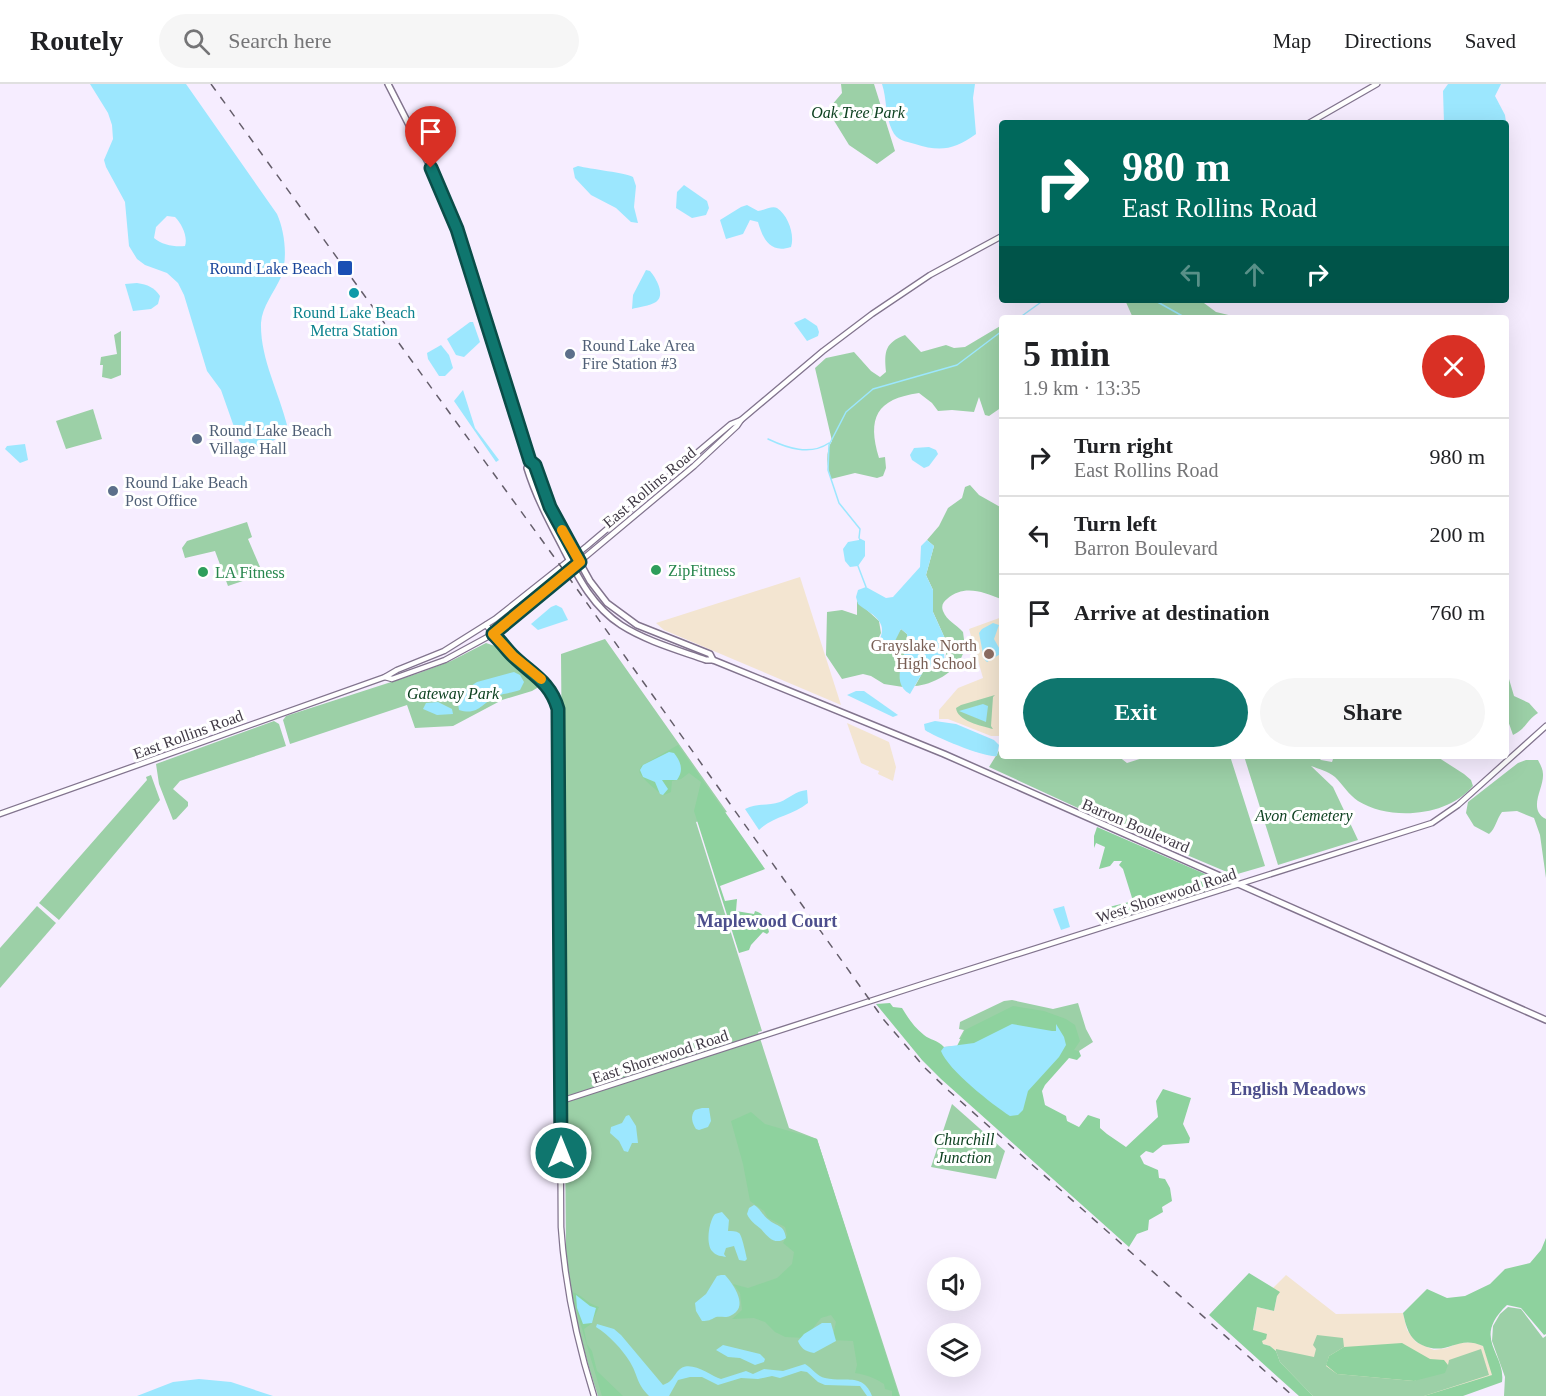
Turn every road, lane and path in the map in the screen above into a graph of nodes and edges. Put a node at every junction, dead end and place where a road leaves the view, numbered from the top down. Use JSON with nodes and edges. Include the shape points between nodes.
{"nodes":[{"id":1,"x":387,"y":84,"type":"edge"},
{"id":2,"x":1377,"y":84,"type":"edge"},
{"id":3,"x":1314,"y":120,"type":"edge"},
{"id":4,"x":999,"y":238,"type":"edge"},
{"id":5,"x":741,"y":420,"type":"junction"},
{"id":6,"x":530,"y":461,"type":"junction"},
{"id":7,"x":576,"y":554,"type":"junction"},
{"id":8,"x":569,"y":559,"type":"junction"},
{"id":9,"x":580,"y":562,"type":"junction"},
{"id":10,"x":573,"y":567,"type":"junction"},
{"id":11,"x":486,"y":626,"type":"junction"},
{"id":12,"x":493,"y":634,"type":"junction"},
{"id":13,"x":713,"y":660,"type":"junction"},
{"id":14,"x":385,"y":677,"type":"junction"},
{"id":15,"x":1545,"y":727,"type":"edge"},
{"id":16,"x":0,"y":814,"type":"edge"},
{"id":17,"x":1237,"y":885,"type":"junction"},
{"id":18,"x":1546,"y":1020,"type":"edge"},
{"id":19,"x":768,"y":1034,"type":"joint"},
{"id":20,"x":561,"y":1101,"type":"junction"},
{"id":21,"x":594,"y":1396,"type":"edge"}],
"edges":[{"from":1,"to":6,"type":"main road","name":"Barron Boulevard","via":[[431,168],[457,229]]},
{"from":2,"to":3,"type":"main road"},
{"from":4,"to":5,"type":"main road","name":"East Rollins Road","via":[[913,286],[845,333]]},
{"from":5,"to":7,"type":"main road","name":"East Rollins Road"},
{"from":5,"to":9,"type":"main road","name":"East Rollins Road"},
{"from":6,"to":7,"type":"main road","name":"Barron Boulevard"},
{"from":6,"to":8,"type":"main road","name":"Barron Boulevard","via":[[527,468],[539,502]]},
{"from":7,"to":8,"type":"main road","name":"East Rollins Road"},
{"from":7,"to":9,"type":"main road","name":"Barron Boulevard"},
{"from":8,"to":10,"type":"main road","name":"Barron Boulevard"},
{"from":8,"to":11,"type":"main road","name":"East Rollins Road"},
{"from":9,"to":10,"type":"main road","name":"East Rollins Road"},
{"from":9,"to":13,"type":"main road","name":"Barron Boulevard","via":[[597,591],[626,619],[710,654]]},
{"from":10,"to":12,"type":"main road","name":"East Rollins Road"},
{"from":10,"to":13,"type":"main road","name":"Barron Boulevard","via":[[595,601],[621,625]]},
{"from":11,"to":12,"type":"main road"},
{"from":11,"to":14,"type":"main road","name":"East Rollins Road"},
{"from":12,"to":14,"type":"main road","name":"East Rollins Road","via":[[437,663],[392,679]]},
{"from":12,"to":20,"type":"main road","via":[[542,680],[558,709]]},
{"from":13,"to":17,"type":"main road","name":"Barron Boulevard","via":[[944,754]]},
{"from":14,"to":16,"type":"main road","name":"East Rollins Road"},
{"from":15,"to":17,"type":"main road","name":"West Shorewood Road","via":[[1438,820]]},
{"from":17,"to":18,"type":"main road","name":"Barron Boulevard"},
{"from":17,"to":19,"type":"main road","name":"West Shorewood Road"},
{"from":19,"to":20,"type":"main road","name":"East Shorewood Road"},
{"from":20,"to":21,"type":"main road","via":[[563,1256],[572,1320]]}]}
